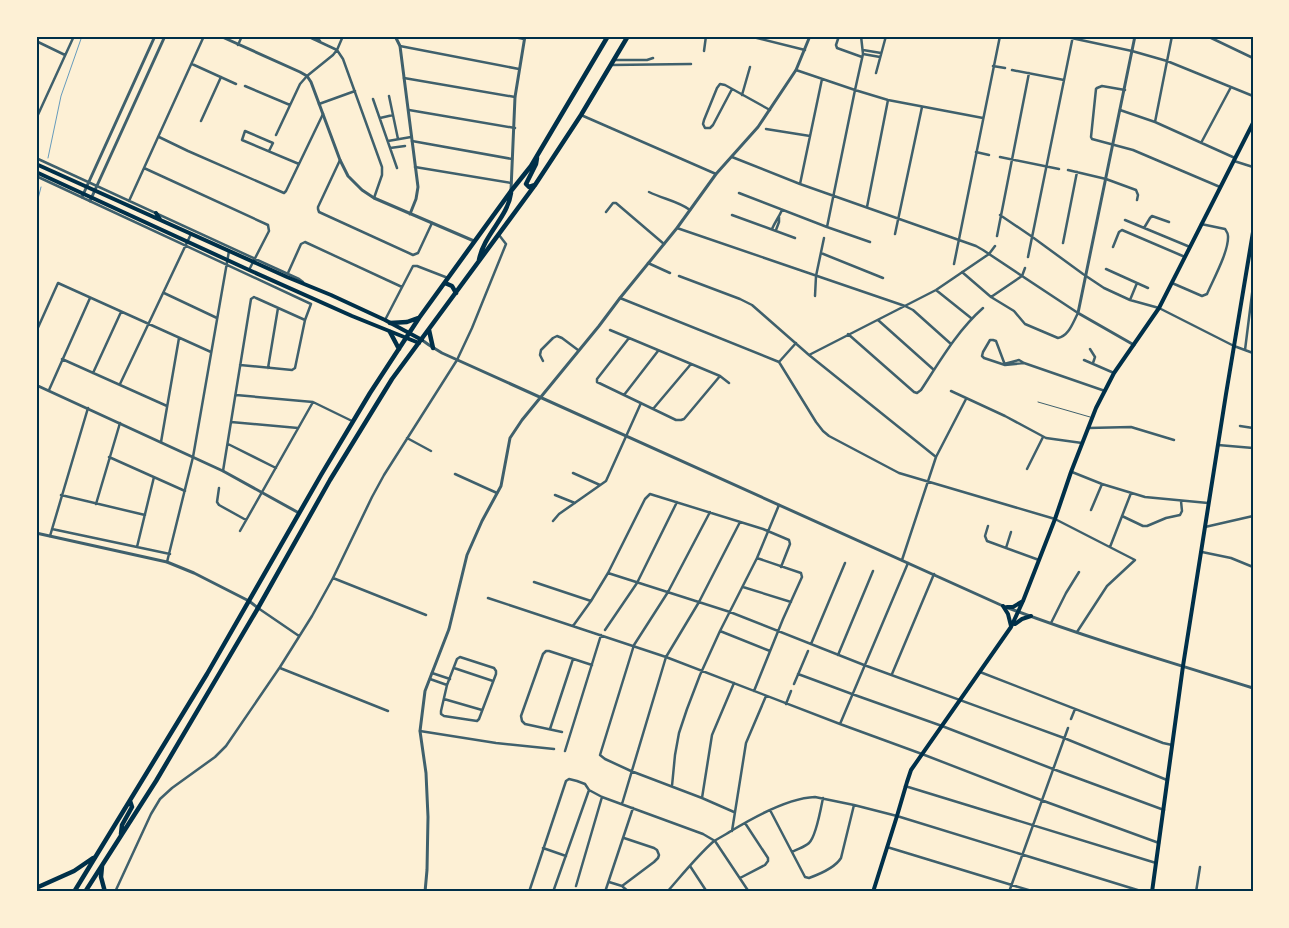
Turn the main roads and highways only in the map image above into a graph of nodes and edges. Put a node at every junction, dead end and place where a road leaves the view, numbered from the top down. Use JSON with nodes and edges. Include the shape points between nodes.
{"nodes":[{"id":1,"x":608,"y":36,"type":"edge"},
{"id":2,"x":628,"y":36,"type":"edge"},
{"id":3,"x":1253,"y":123,"type":"edge"},
{"id":4,"x":537,"y":156,"type":"junction"},
{"id":5,"x":36,"y":164,"type":"edge"},
{"id":6,"x":38,"y":175,"type":"edge"},
{"id":7,"x":535,"y":185,"type":"junction"},
{"id":8,"x":511,"y":191,"type":"junction"},
{"id":9,"x":156,"y":213,"type":"road end"},
{"id":10,"x":162,"y":221,"type":"junction"},
{"id":11,"x":1253,"y":232,"type":"edge"},
{"id":12,"x":479,"y":261,"type":"junction"},
{"id":13,"x":445,"y":283,"type":"junction"},
{"id":14,"x":456,"y":292,"type":"junction"},
{"id":15,"x":348,"y":302,"type":"junction"},
{"id":16,"x":344,"y":312,"type":"junction"},
{"id":17,"x":420,"y":318,"type":"junction"},
{"id":18,"x":387,"y":322,"type":"junction"},
{"id":19,"x":429,"y":330,"type":"junction"},
{"id":20,"x":390,"y":332,"type":"junction"},
{"id":21,"x":410,"y":333,"type":"junction"},
{"id":22,"x":406,"y":338,"type":"junction"},
{"id":23,"x":420,"y":342,"type":"junction"},
{"id":24,"x":431,"y":347,"type":"road end"},
{"id":25,"x":399,"y":350,"type":"junction"},
{"id":26,"x":382,"y":372,"type":"junction"},
{"id":27,"x":378,"y":400,"type":"junction"},
{"id":28,"x":1023,"y":602,"type":"junction"},
{"id":29,"x":1031,"y":616,"type":"road end"},
{"id":30,"x":1011,"y":627,"type":"junction"},
{"id":31,"x":130,"y":801,"type":"junction"},
{"id":32,"x":121,"y":835,"type":"junction"},
{"id":33,"x":96,"y":856,"type":"junction"},
{"id":34,"x":102,"y":864,"type":"junction"},
{"id":35,"x":36,"y":888,"type":"edge"},
{"id":36,"x":74,"y":892,"type":"edge"},
{"id":37,"x":85,"y":892,"type":"edge"},
{"id":38,"x":105,"y":892,"type":"edge"},
{"id":39,"x":873,"y":892,"type":"edge"},
{"id":40,"x":1152,"y":892,"type":"edge"}],
"edges":[{"from":1,"to":4,"type":"main road"},
{"from":2,"to":7,"type":"main road"},
{"from":3,"to":28,"type":"main road","via":[[1159,308],[1114,373],[1092,417]]},
{"from":4,"to":7,"type":"main road","via":[[526,184],[528,187]]},
{"from":4,"to":8,"type":"main road"},
{"from":5,"to":10,"type":"main road"},
{"from":6,"to":16,"type":"main road","via":[[248,272]]},
{"from":7,"to":12,"type":"main road"},
{"from":8,"to":12,"type":"main road","via":[[509,204],[484,243]]},
{"from":8,"to":13,"type":"main road"},
{"from":9,"to":10,"type":"main road"},
{"from":10,"to":15,"type":"main road"},
{"from":11,"to":40,"type":"main road","via":[[1204,527]]},
{"from":12,"to":14,"type":"main road"},
{"from":13,"to":14,"type":"main road"},
{"from":13,"to":17,"type":"main road"},
{"from":14,"to":19,"type":"main road"},
{"from":15,"to":16,"type":"main road"},
{"from":15,"to":18,"type":"main road"},
{"from":16,"to":20,"type":"main road"},
{"from":17,"to":18,"type":"main road"},
{"from":17,"to":21,"type":"main road"},
{"from":18,"to":21,"type":"main road"},
{"from":19,"to":23,"type":"main road"},
{"from":19,"to":24,"type":"main road"},
{"from":20,"to":22,"type":"main road"},
{"from":20,"to":25,"type":"main road"},
{"from":21,"to":22,"type":"main road"},
{"from":21,"to":23,"type":"main road"},
{"from":22,"to":23,"type":"main road"},
{"from":22,"to":25,"type":"main road"},
{"from":23,"to":27,"type":"main road"},
{"from":25,"to":26,"type":"main road"},
{"from":26,"to":27,"type":"main road","via":[[372,394]]},
{"from":26,"to":31,"type":"main road"},
{"from":27,"to":32,"type":"main road","via":[[156,781]]},
{"from":28,"to":30,"type":"main road"},
{"from":28,"to":30,"type":"main road","via":[[1013,607],[1005,606]]},
{"from":29,"to":30,"type":"main road"},
{"from":30,"to":39,"type":"main road","via":[[911,770]]},
{"from":31,"to":32,"type":"main road","via":[[132,807],[122,825]]},
{"from":31,"to":33,"type":"main road"},
{"from":32,"to":34,"type":"main road"},
{"from":33,"to":35,"type":"main road","via":[[74,871]]},
{"from":33,"to":36,"type":"main road"},
{"from":34,"to":37,"type":"main road"},
{"from":34,"to":38,"type":"main road"}]}
